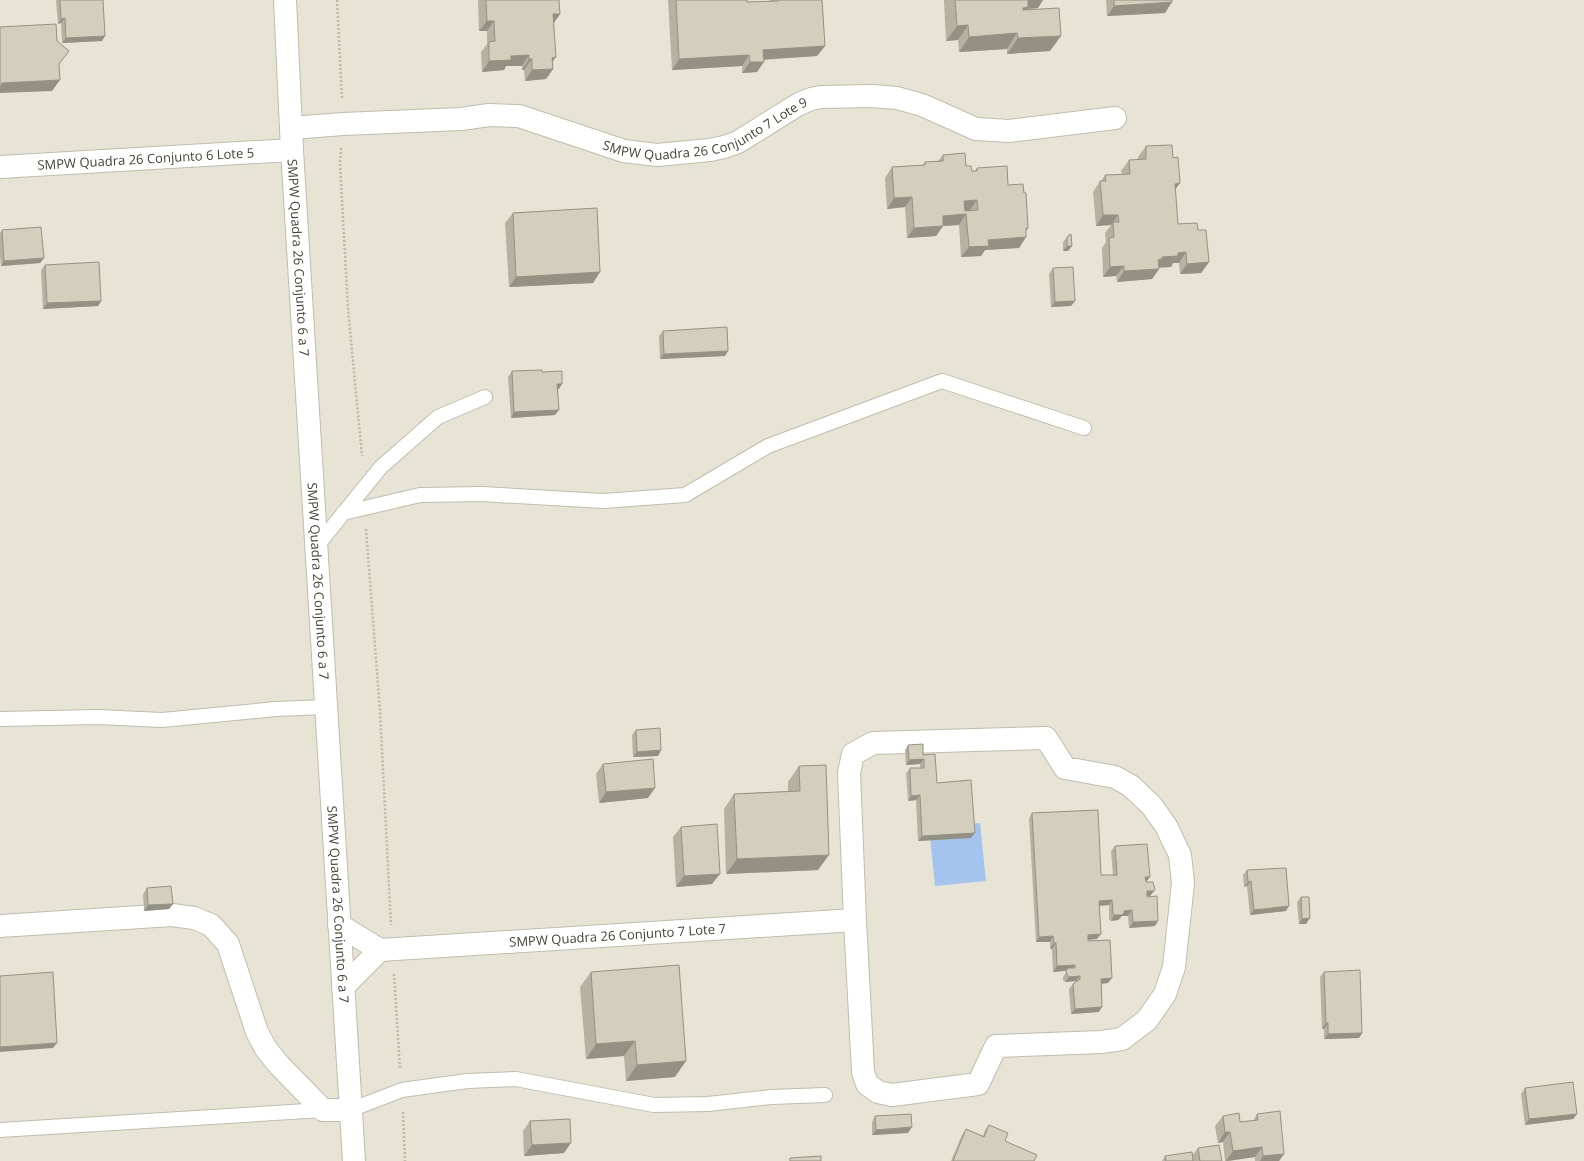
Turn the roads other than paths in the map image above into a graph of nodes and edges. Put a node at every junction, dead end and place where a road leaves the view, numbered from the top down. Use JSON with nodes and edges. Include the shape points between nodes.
{"nodes":[{"id":1,"x":285,"y":0,"type":"edge"},
{"id":2,"x":1115,"y":118,"type":"dead end"},
{"id":3,"x":292,"y":128,"type":"junction"},
{"id":4,"x":292,"y":150,"type":"junction"},
{"id":5,"x":0,"y":167,"type":"edge"},
{"id":6,"x":485,"y":397,"type":"dead end"},
{"id":7,"x":1084,"y":428,"type":"dead end"},
{"id":8,"x":343,"y":513,"type":"junction"},
{"id":9,"x":316,"y":547,"type":"junction"},
{"id":10,"x":326,"y":707,"type":"junction"},
{"id":11,"x":0,"y":719,"type":"edge"},
{"id":12,"x":855,"y":920,"type":"junction"},
{"id":13,"x":339,"y":925,"type":"junction"},
{"id":14,"x":0,"y":926,"type":"edge"},
{"id":15,"x":386,"y":950,"type":"junction"},
{"id":16,"x":343,"y":987,"type":"junction"},
{"id":17,"x":825,"y":1095,"type":"dead end"},
{"id":18,"x":323,"y":1110,"type":"junction"},
{"id":19,"x":350,"y":1110,"type":"junction"},
{"id":20,"x":0,"y":1130,"type":"edge"},
{"id":21,"x":354,"y":1161,"type":"edge"}],
"edges":[{"from":1,"to":3,"type":"street","name":"SMPW Quadra 26 Conjunto 6 a 7"},
{"from":2,"to":3,"type":"street","name":"SMPW Quadra 26 Conjunto 7 Lote 9","via":[[1009,131],[976,129],[922,105],[897,98],[821,97],[799,104],[738,142],[724,147],[657,155],[624,151],[520,116],[489,115],[461,119]]},
{"from":3,"to":4,"type":"street","name":"SMPW Quadra 26 Conjunto 6 a 7"},
{"from":4,"to":5,"type":"street","name":"SMPW Quadra 26 Conjunto 6 Lote 5"},
{"from":4,"to":9,"type":"street","name":"SMPW Quadra 26 Conjunto 6 a 7"},
{"from":6,"to":8,"type":"lane","via":[[438,416],[381,467]]},
{"from":7,"to":8,"type":"lane","via":[[942,381],[768,446],[685,495],[603,501],[482,494],[420,495]]},
{"from":8,"to":9,"type":"lane"},
{"from":9,"to":10,"type":"street","name":"SMPW Quadra 26 Conjunto 6 a 7"},
{"from":10,"to":11,"type":"lane","via":[[162,720],[98,717]]},
{"from":10,"to":13,"type":"street","name":"SMPW Quadra 26 Conjunto 6 a 7"},
{"from":12,"to":12,"type":"street","via":[[849,772],[853,754],[873,744],[1046,738],[1065,768],[1115,777],[1130,786],[1152,806],[1166,826],[1180,855],[1183,883],[1174,967],[1165,994],[1147,1020],[1122,1040],[996,1046],[978,1084],[892,1095],[878,1092],[867,1084],[864,1072]]},
{"from":12,"to":15,"type":"street","name":"SMPW Quadra 26 Conjunto 7 Lote 7"},
{"from":13,"to":15,"type":"street"},
{"from":13,"to":16,"type":"street","name":"SMPW Quadra 26 Conjunto 6 a 7"},
{"from":14,"to":18,"type":"street","via":[[172,915],[194,918],[211,925],[228,944],[266,1049]]},
{"from":15,"to":16,"type":"street"},
{"from":16,"to":19,"type":"street","name":"SMPW Quadra 26 Conjunto 6 a 7"},
{"from":17,"to":19,"type":"lane","via":[[654,1105],[516,1079],[467,1081],[402,1090]]},
{"from":18,"to":19,"type":"street"},
{"from":18,"to":20,"type":"lane"},
{"from":19,"to":21,"type":"street","name":"SMPW Quadra 26 Conjunto 6 a 7"}]}
